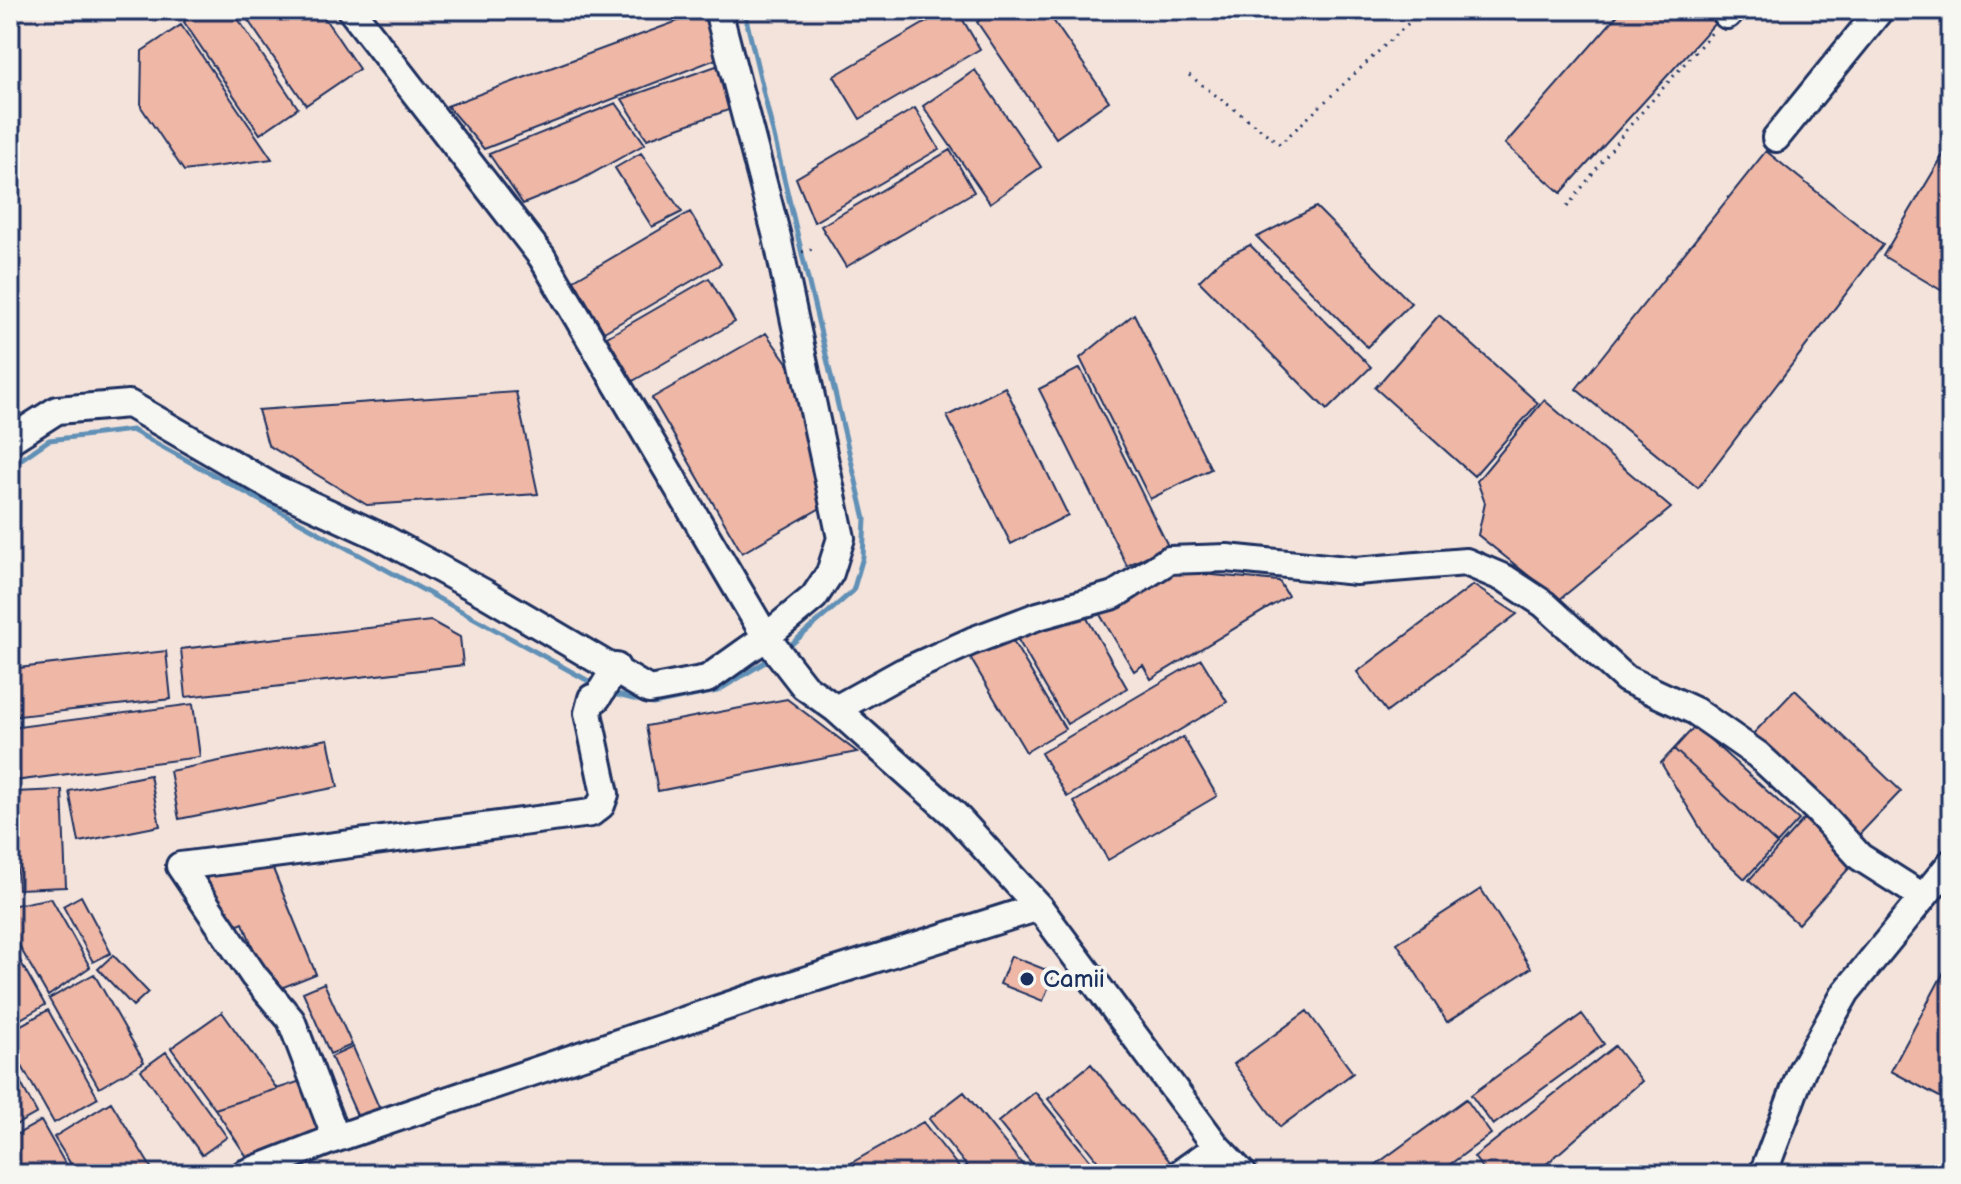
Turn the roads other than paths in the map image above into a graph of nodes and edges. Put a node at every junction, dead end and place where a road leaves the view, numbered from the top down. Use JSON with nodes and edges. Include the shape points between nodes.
{"nodes":[{"id":1,"x":351,"y":10,"type":"edge"},
{"id":2,"x":718,"y":10,"type":"edge"},
{"id":3,"x":1880,"y":10,"type":"edge"},
{"id":4,"x":1776,"y":138,"type":"dead end"},
{"id":5,"x":10,"y":440,"type":"edge"},
{"id":6,"x":770,"y":640,"type":"junction"},
{"id":7,"x":607,"y":681,"type":"junction"},
{"id":8,"x":836,"y":709,"type":"junction"},
{"id":9,"x":1951,"y":863,"type":"edge"},
{"id":10,"x":1923,"y":897,"type":"junction"},
{"id":11,"x":1039,"y":907,"type":"junction"},
{"id":12,"x":336,"y":1138,"type":"junction"},
{"id":13,"x":1217,"y":1147,"type":"junction"},
{"id":14,"x":244,"y":1174,"type":"edge"},
{"id":15,"x":1179,"y":1174,"type":"edge"},
{"id":16,"x":1243,"y":1174,"type":"edge"},
{"id":17,"x":1763,"y":1174,"type":"edge"}],
"edges":[{"from":1,"to":6,"type":"street","via":[[542,257]]},
{"from":2,"to":6,"type":"street","via":[[777,237],[841,538],[830,573],[814,597]]},
{"from":3,"to":4,"type":"street"},
{"from":5,"to":7,"type":"street","via":[[57,410],[129,404],[274,488],[381,537]]},
{"from":6,"to":7,"type":"street","via":[[707,679],[649,690]]},
{"from":6,"to":8,"type":"street","via":[[804,686]]},
{"from":7,"to":12,"type":"street","via":[[592,698],[588,713],[605,794],[591,813],[180,866],[254,976],[291,1020]]},
{"from":8,"to":10,"type":"street","via":[[972,641],[1114,595],[1169,560],[1227,558],[1356,571],[1466,562],[1544,604],[1626,679],[1695,711],[1758,755],[1860,857]]},
{"from":8,"to":11,"type":"street","via":[[955,815]]},
{"from":9,"to":10,"type":"street"},
{"from":10,"to":17,"type":"street","via":[[1846,992],[1802,1070]]},
{"from":11,"to":12,"type":"street"},
{"from":11,"to":13,"type":"street"},
{"from":12,"to":14,"type":"street"},
{"from":13,"to":15,"type":"street"},
{"from":13,"to":16,"type":"street"}]}
